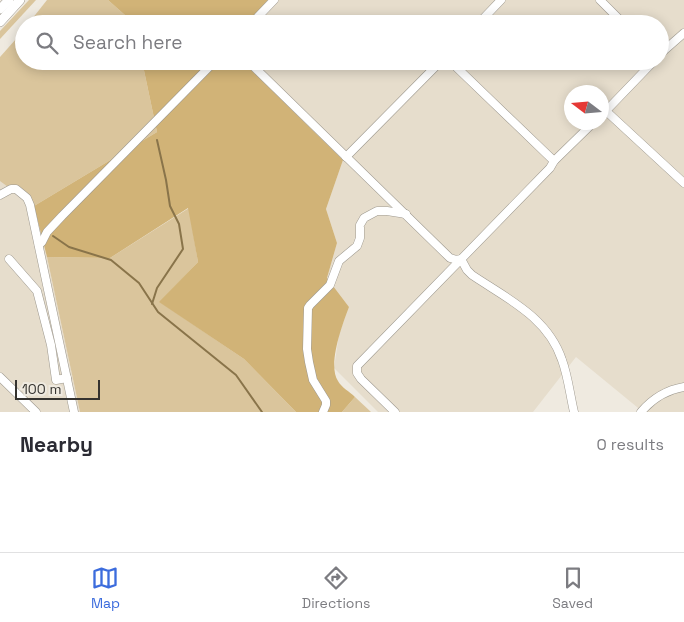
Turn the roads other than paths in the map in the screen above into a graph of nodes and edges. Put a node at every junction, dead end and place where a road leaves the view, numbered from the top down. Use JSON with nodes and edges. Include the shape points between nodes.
{"nodes":[{"id":1,"x":9,"y":0,"type":"edge"},
{"id":2,"x":20,"y":0,"type":"edge"},
{"id":3,"x":274,"y":0,"type":"edge"},
{"id":4,"x":501,"y":0,"type":"edge"},
{"id":5,"x":600,"y":0,"type":"edge"},
{"id":6,"x":0,"y":9,"type":"edge"},
{"id":7,"x":260,"y":15,"type":"edge"},
{"id":8,"x":487,"y":15,"type":"edge"},
{"id":9,"x":615,"y":15,"type":"edge"},
{"id":10,"x":0,"y":22,"type":"edge"},
{"id":11,"x":684,"y":33,"type":"edge"},
{"id":12,"x":669,"y":46,"type":"edge"},
{"id":13,"x":206,"y":70,"type":"edge"},
{"id":14,"x":257,"y":70,"type":"edge"},
{"id":15,"x":432,"y":70,"type":"edge"},
{"id":16,"x":459,"y":70,"type":"edge"},
{"id":17,"x":645,"y":70,"type":"edge"},
{"id":18,"x":609,"y":108,"type":"edge"},
{"id":19,"x":609,"y":117,"type":"edge"},
{"id":20,"x":586,"y":130,"type":"edge"},
{"id":21,"x":346,"y":157,"type":"junction"},
{"id":22,"x":554,"y":161,"type":"junction"},
{"id":23,"x":684,"y":183,"type":"edge"},
{"id":24,"x":0,"y":195,"type":"edge"},
{"id":25,"x":406,"y":214,"type":"junction"},
{"id":26,"x":39,"y":245,"type":"junction"},
{"id":27,"x":9,"y":259,"type":"dead end"},
{"id":28,"x":461,"y":259,"type":"junction"},
{"id":29,"x":0,"y":377,"type":"edge"},
{"id":30,"x":68,"y":378,"type":"junction"},
{"id":31,"x":684,"y":387,"type":"edge"},
{"id":32,"x":36,"y":412,"type":"edge"},
{"id":33,"x":74,"y":412,"type":"edge"},
{"id":34,"x":322,"y":412,"type":"edge"},
{"id":35,"x":395,"y":412,"type":"edge"},
{"id":36,"x":574,"y":412,"type":"edge"},
{"id":37,"x":642,"y":412,"type":"edge"}],
"edges":[{"from":1,"to":6,"type":"main road"},
{"from":2,"to":10,"type":"main road"},
{"from":3,"to":7,"type":"street"},
{"from":4,"to":8,"type":"street"},
{"from":5,"to":9,"type":"street"},
{"from":11,"to":12,"type":"street"},
{"from":13,"to":26,"type":"street","via":[[62,216]]},
{"from":14,"to":21,"type":"street"},
{"from":15,"to":21,"type":"street"},
{"from":16,"to":22,"type":"street"},
{"from":17,"to":18,"type":"street"},
{"from":19,"to":23,"type":"street"},
{"from":20,"to":22,"type":"street"},
{"from":21,"to":25,"type":"street"},
{"from":22,"to":28,"type":"street"},
{"from":24,"to":26,"type":"street","via":[[16,189],[28,198]]},
{"from":25,"to":28,"type":"street","via":[[450,258]]},
{"from":25,"to":34,"type":"street","via":[[377,211],[364,218],[359,242],[339,261],[330,285],[308,308],[308,362],[313,380],[326,401]]},
{"from":26,"to":30,"type":"street"},
{"from":27,"to":30,"type":"street","via":[[37,291],[56,380]]},
{"from":28,"to":35,"type":"street","via":[[357,366],[361,379]]},
{"from":28,"to":36,"type":"street","via":[[472,275],[526,310],[553,341],[563,361]]},
{"from":29,"to":32,"type":"street"},
{"from":30,"to":33,"type":"street"},
{"from":31,"to":37,"type":"street","via":[[660,395]]}]}
